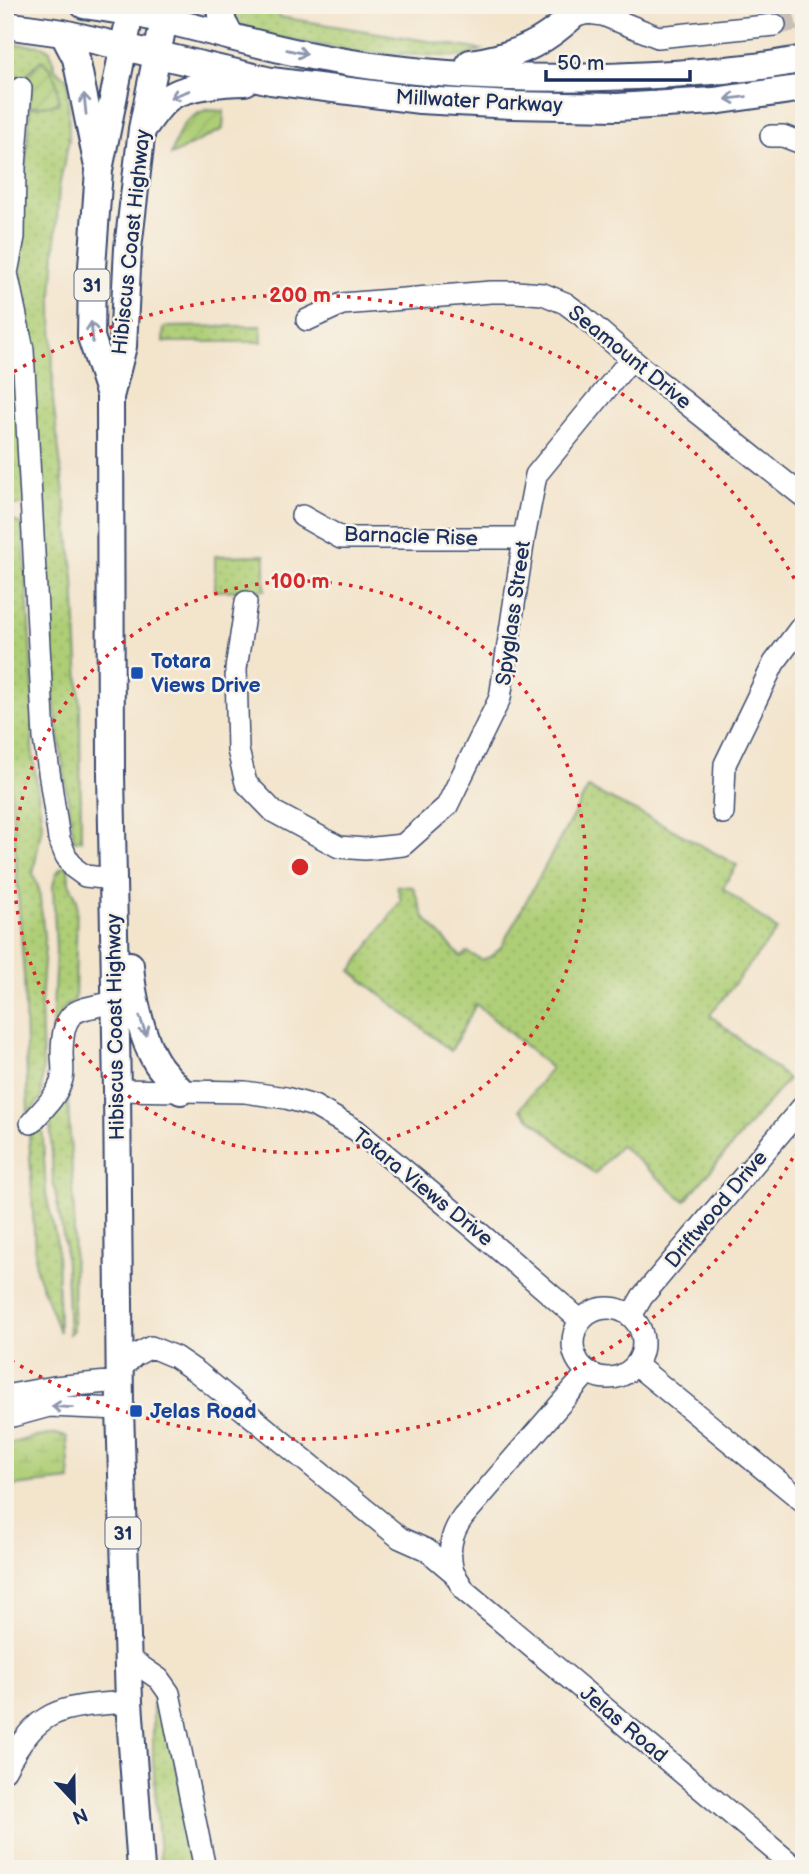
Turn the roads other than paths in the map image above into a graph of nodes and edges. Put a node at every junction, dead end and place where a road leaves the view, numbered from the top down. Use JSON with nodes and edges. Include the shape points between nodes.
{"nodes":[{"id":1,"x":85,"y":5,"type":"edge"},
{"id":2,"x":219,"y":5,"type":"edge"},
{"id":3,"x":131,"y":8,"type":"edge"},
{"id":4,"x":578,"y":11,"type":"edge"},
{"id":5,"x":165,"y":13,"type":"edge"},
{"id":6,"x":5,"y":25,"type":"edge"},
{"id":7,"x":775,"y":25,"type":"tunnel mouth"},
{"id":8,"x":64,"y":33,"type":"junction"},
{"id":9,"x":231,"y":37,"type":"junction"},
{"id":10,"x":124,"y":48,"type":"junction"},
{"id":11,"x":156,"y":55,"type":"junction"},
{"id":12,"x":804,"y":59,"type":"edge"},
{"id":13,"x":419,"y":70,"type":"junction"},
{"id":14,"x":271,"y":81,"type":"junction"},
{"id":15,"x":21,"y":88,"type":"dead end"},
{"id":16,"x":804,"y":88,"type":"edge"},
{"id":17,"x":142,"y":129,"type":"junction"},
{"id":18,"x":771,"y":136,"type":"dead end"},
{"id":19,"x":804,"y":144,"type":"edge"},
{"id":20,"x":99,"y":170,"type":"junction"},
{"id":21,"x":307,"y":320,"type":"dead end"},
{"id":22,"x":631,"y":359,"type":"junction"},
{"id":23,"x":110,"y":397,"type":"junction"},
{"id":24,"x":804,"y":497,"type":"edge"},
{"id":25,"x":302,"y":516,"type":"dead end"},
{"id":26,"x":524,"y":538,"type":"junction"},
{"id":27,"x":246,"y":601,"type":"dead end"},
{"id":28,"x":804,"y":623,"type":"edge"},
{"id":29,"x":723,"y":813,"type":"dead end"},
{"id":30,"x":113,"y":879,"type":"junction"},
{"id":31,"x":113,"y":914,"type":"junction"},
{"id":32,"x":115,"y":1002,"type":"junction"},
{"id":33,"x":117,"y":1090,"type":"junction"},
{"id":34,"x":181,"y":1091,"type":"junction"},
{"id":35,"x":804,"y":1105,"type":"edge"},
{"id":36,"x":31,"y":1123,"type":"dead end"},
{"id":37,"x":631,"y":1316,"type":"junction"},
{"id":38,"x":581,"y":1321,"type":"junction"},
{"id":39,"x":636,"y":1365,"type":"junction"},
{"id":40,"x":588,"y":1372,"type":"junction"},
{"id":41,"x":119,"y":1376,"type":"junction"},
{"id":42,"x":5,"y":1396,"type":"edge"},
{"id":43,"x":120,"y":1409,"type":"junction"},
{"id":44,"x":5,"y":1418,"type":"edge"},
{"id":45,"x":804,"y":1502,"type":"edge"},
{"id":46,"x":453,"y":1572,"type":"junction"},
{"id":47,"x":127,"y":1657,"type":"junction"},
{"id":48,"x":129,"y":1702,"type":"junction"},
{"id":49,"x":5,"y":1770,"type":"edge"},
{"id":50,"x":141,"y":1869,"type":"edge"},
{"id":51,"x":205,"y":1869,"type":"edge"},
{"id":52,"x":797,"y":1869,"type":"edge"}],
"edges":[{"from":1,"to":3,"type":"main road","name":"Millwater Parkway"},
{"from":2,"to":9,"type":"main road"},
{"from":3,"to":5,"type":"main road","name":"Millwater Parkway"},
{"from":3,"to":10,"type":"main road","name":"Hibiscus Coast Highway","number":"31"},
{"from":4,"to":7,"type":"street","via":[[669,37]]},
{"from":4,"to":13,"type":"main road","via":[[543,40],[514,55]]},
{"from":5,"to":9,"type":"main road","name":"Millwater Parkway"},
{"from":5,"to":11,"type":"main road","name":"Hibiscus Coast Highway","number":"31"},
{"from":6,"to":8,"type":"main road","name":"Millwater Parkway"},
{"from":8,"to":10,"type":"main road","name":"Millwater Parkway"},
{"from":20,"to":8,"type":"main road","one_way":true,"via":[[76,58]]},
{"from":9,"to":13,"type":"main road","name":"Millwater Parkway","one_way":true,"via":[[328,59]]},
{"from":10,"to":11,"type":"main road","name":"Millwater Parkway"},
{"from":10,"to":20,"type":"main road","name":"Hibiscus Coast Highway","number":"31"},
{"from":11,"to":14,"type":"main road","name":"Millwater Parkway"},
{"from":11,"to":17,"type":"main road","name":"Hibiscus Coast Highway","number":"31"},
{"from":12,"to":13,"type":"main road","name":"Millwater Parkway","via":[[726,70],[598,78]]},
{"from":16,"to":14,"type":"main road","name":"Millwater Parkway","one_way":true,"via":[[715,101],[599,107],[420,100]]},
{"from":14,"to":17,"type":"main road","one_way":true,"via":[[232,82],[173,95]]},
{"from":15,"to":30,"type":"street","via":[[7,273],[23,350],[44,738],[59,839],[66,856],[85,876]]},
{"from":17,"to":23,"type":"main road","name":"Hibiscus Coast Highway","number":"31","via":[[128,248],[123,346]]},
{"from":18,"to":19,"type":"street"},
{"from":23,"to":20,"type":"main road","name":"Hibiscus Coast Highway","number":"31","one_way":true,"via":[[91,337]]},
{"from":21,"to":22,"type":"street","name":"Seamount Drive","via":[[342,303],[491,292],[543,294],[572,309]]},
{"from":22,"to":24,"type":"street","name":"Seamount Drive"},
{"from":22,"to":26,"type":"street","name":"Spyglass Street","via":[[536,475]]},
{"from":23,"to":30,"type":"main road","name":"Hibiscus Coast Highway","number":"31"},
{"from":25,"to":26,"type":"street","name":"Barnacle Rise","via":[[341,538]]},
{"from":26,"to":27,"type":"street","name":"Spyglass Street","via":[[500,698],[447,806],[403,845],[339,847],[274,812],[246,783],[238,750],[236,669]]},
{"from":28,"to":29,"type":"street","via":[[775,663],[725,764]]},
{"from":30,"to":31,"type":"main road","name":"Hibiscus Coast Highway","number":"31"},
{"from":31,"to":32,"type":"main road","name":"Hibiscus Coast Highway","number":"31"},
{"from":31,"to":34,"type":"main road","one_way":true,"via":[[129,946],[132,994],[152,1051]]},
{"from":32,"to":33,"type":"main road","name":"Hibiscus Coast Highway","number":"31"},
{"from":32,"to":36,"type":"street","via":[[76,1011],[66,1021],[62,1078],[57,1092]]},
{"from":33,"to":34,"type":"street","name":"Totara Views Drive"},
{"from":33,"to":41,"type":"main road","name":"Hibiscus Coast Highway","number":"31"},
{"from":34,"to":38,"type":"street","name":"Totara Views Drive","via":[[286,1098],[314,1106],[356,1130]]},
{"from":35,"to":37,"type":"street","name":"Driftwood Drive","via":[[642,1297]]},
{"from":37,"to":38,"type":"street","via":[[605,1308]]},
{"from":37,"to":39,"type":"street","via":[[643,1334],[642,1356]]},
{"from":38,"to":40,"type":"street","via":[[575,1331],[575,1354]]},
{"from":39,"to":40,"type":"street","via":[[608,1378]]},
{"from":39,"to":45,"type":"street"},
{"from":40,"to":46,"type":"street","via":[[456,1527],[449,1555]]},
{"from":41,"to":42,"type":"street"},
{"from":41,"to":43,"type":"main road","name":"Hibiscus Coast Highway","number":"31"},
{"from":41,"to":46,"type":"street","name":"Jelas Road","via":[[134,1356],[151,1348],[175,1357],[400,1538],[427,1550]]},
{"from":43,"to":44,"type":"street","one_way":true,"via":[[49,1406]]},
{"from":43,"to":47,"type":"main road","name":"Hibiscus Coast Highway","number":"31"},
{"from":46,"to":52,"type":"street","name":"Jelas Road","via":[[466,1591]]},
{"from":47,"to":48,"type":"main road","name":"Hibiscus Coast Highway","number":"31"},
{"from":47,"to":51,"type":"street","via":[[159,1679],[169,1693]]},
{"from":48,"to":49,"type":"street","via":[[54,1712],[19,1743]]},
{"from":48,"to":50,"type":"main road","name":"Hibiscus Coast Highway","number":"31"}]}
